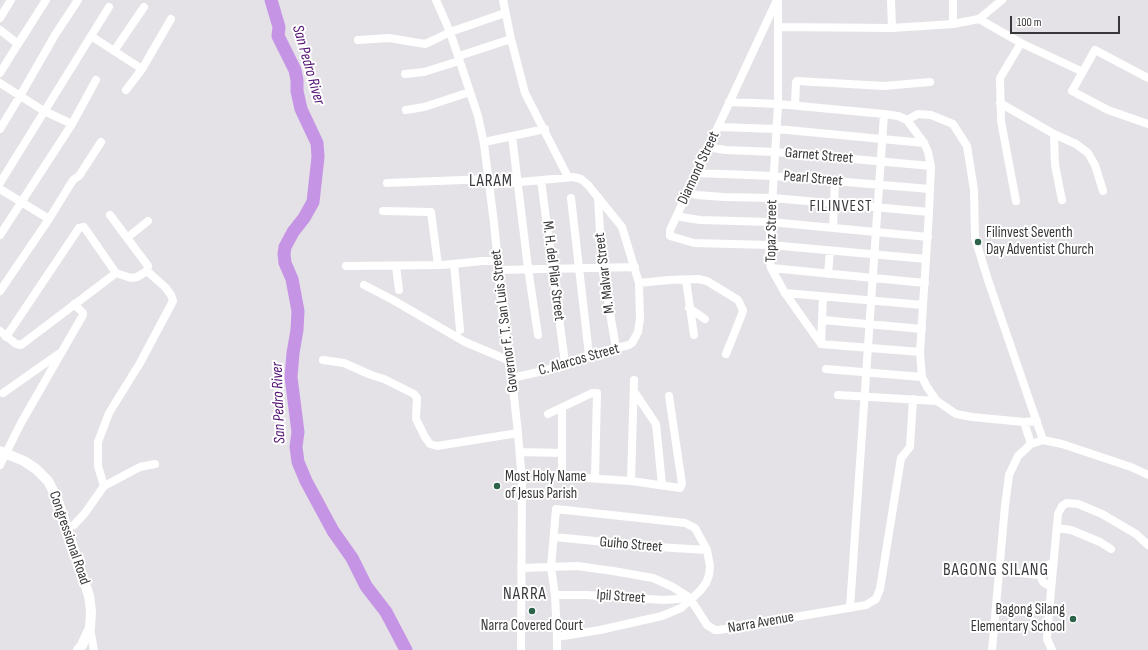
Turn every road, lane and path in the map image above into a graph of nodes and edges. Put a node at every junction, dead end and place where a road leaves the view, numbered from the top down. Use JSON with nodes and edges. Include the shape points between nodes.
{"nodes":[{"id":1,"x":11,"y":0,"type":"edge"},
{"id":2,"x":46,"y":0,"type":"edge"},
{"id":3,"x":78,"y":0,"type":"edge"},
{"id":4,"x":436,"y":0,"type":"edge"},
{"id":5,"x":503,"y":0,"type":"edge"},
{"id":6,"x":778,"y":0,"type":"edge"},
{"id":7,"x":891,"y":0,"type":"edge"},
{"id":8,"x":953,"y":0,"type":"edge"},
{"id":9,"x":1002,"y":0,"type":"edge"},
{"id":10,"x":144,"y":6,"type":"dead end"},
{"id":11,"x":109,"y":7,"type":"dead end"},
{"id":12,"x":505,"y":13,"type":"junction"},
{"id":13,"x":0,"y":18,"type":"edge"},
{"id":14,"x":171,"y":19,"type":"dead end"},
{"id":15,"x":979,"y":19,"type":"junction"},
{"id":16,"x":953,"y":24,"type":"junction"},
{"id":17,"x":778,"y":27,"type":"junction"},
{"id":18,"x":892,"y":28,"type":"junction"},
{"id":19,"x":0,"y":30,"type":"edge"},
{"id":20,"x":450,"y":32,"type":"junction"},
{"id":21,"x":91,"y":36,"type":"junction"},
{"id":22,"x":358,"y":40,"type":"dead end"},
{"id":23,"x":511,"y":40,"type":"junction"},
{"id":24,"x":1020,"y":43,"type":"junction"},
{"id":25,"x":18,"y":44,"type":"junction"},
{"id":26,"x":114,"y":51,"type":"junction"},
{"id":27,"x":461,"y":58,"type":"junction"},
{"id":28,"x":142,"y":69,"type":"junction"},
{"id":29,"x":1083,"y":72,"type":"junction"},
{"id":30,"x":0,"y":73,"type":"edge"},
{"id":31,"x":405,"y":74,"type":"dead end"},
{"id":32,"x":1148,"y":78,"type":"edge"},
{"id":33,"x":96,"y":80,"type":"dead end"},
{"id":34,"x":930,"y":82,"type":"dead end"},
{"id":35,"x":0,"y":83,"type":"edge"},
{"id":36,"x":126,"y":90,"type":"dead end"},
{"id":37,"x":470,"y":92,"type":"junction"},
{"id":38,"x":20,"y":96,"type":"junction"},
{"id":39,"x":729,"y":102,"type":"junction"},
{"id":40,"x":1000,"y":103,"type":"junction"},
{"id":41,"x":778,"y":104,"type":"junction"},
{"id":42,"x":795,"y":106,"type":"junction"},
{"id":43,"x":406,"y":110,"type":"dead end"},
{"id":44,"x":44,"y":111,"type":"junction"},
{"id":45,"x":884,"y":114,"type":"junction"},
{"id":46,"x":907,"y":120,"type":"junction"},
{"id":47,"x":72,"y":124,"type":"junction"},
{"id":48,"x":1148,"y":124,"type":"edge"},
{"id":49,"x":718,"y":127,"type":"junction"},
{"id":50,"x":0,"y":129,"type":"edge"},
{"id":51,"x":545,"y":129,"type":"junction"},
{"id":52,"x":777,"y":129,"type":"junction"},
{"id":53,"x":1054,"y":134,"type":"junction"},
{"id":54,"x":512,"y":136,"type":"junction"},
{"id":55,"x":882,"y":140,"type":"junction"},
{"id":56,"x":489,"y":141,"type":"dead end"},
{"id":57,"x":101,"y":142,"type":"dead end"},
{"id":58,"x":924,"y":144,"type":"junction"},
{"id":59,"x":708,"y":147,"type":"junction"},
{"id":60,"x":776,"y":152,"type":"junction"},
{"id":61,"x":880,"y":162,"type":"junction"},
{"id":62,"x":931,"y":166,"type":"junction"},
{"id":63,"x":696,"y":173,"type":"junction"},
{"id":64,"x":774,"y":176,"type":"junction"},
{"id":65,"x":568,"y":177,"type":"junction"},
{"id":66,"x":541,"y":180,"type":"junction"},
{"id":67,"x":835,"y":181,"type":"junction"},
{"id":68,"x":489,"y":182,"type":"junction"},
{"id":69,"x":518,"y":182,"type":"junction"},
{"id":70,"x":0,"y":183,"type":"edge"},
{"id":71,"x":387,"y":183,"type":"dead end"},
{"id":72,"x":878,"y":185,"type":"junction"},
{"id":73,"x":0,"y":189,"type":"edge"},
{"id":74,"x":930,"y":189,"type":"junction"},
{"id":75,"x":688,"y":191,"type":"junction"},
{"id":76,"x":1103,"y":191,"type":"dead end"},
{"id":77,"x":598,"y":196,"type":"junction"},
{"id":78,"x":571,"y":198,"type":"dead end"},
{"id":79,"x":773,"y":198,"type":"junction"},
{"id":80,"x":1016,"y":200,"type":"dead end"},
{"id":81,"x":1062,"y":200,"type":"dead end"},
{"id":82,"x":21,"y":202,"type":"junction"},
{"id":83,"x":834,"y":204,"type":"junction"},
{"id":84,"x":877,"y":208,"type":"junction"},
{"id":85,"x":383,"y":212,"type":"dead end"},
{"id":86,"x":929,"y":212,"type":"junction"},
{"id":87,"x":110,"y":215,"type":"dead end"},
{"id":88,"x":677,"y":215,"type":"junction"},
{"id":89,"x":49,"y":219,"type":"junction"},
{"id":90,"x":148,"y":221,"type":"dead end"},
{"id":91,"x":771,"y":222,"type":"junction"},
{"id":92,"x":833,"y":228,"type":"junction"},
{"id":93,"x":875,"y":232,"type":"junction"},
{"id":94,"x":0,"y":235,"type":"edge"},
{"id":95,"x":928,"y":237,"type":"junction"},
{"id":96,"x":127,"y":238,"type":"junction"},
{"id":97,"x":770,"y":245,"type":"junction"},
{"id":98,"x":830,"y":251,"type":"junction"},
{"id":99,"x":874,"y":255,"type":"junction"},
{"id":100,"x":926,"y":259,"type":"junction"},
{"id":101,"x":498,"y":261,"type":"junction"},
{"id":102,"x":454,"y":264,"type":"junction"},
{"id":103,"x":438,"y":265,"type":"junction"},
{"id":104,"x":346,"y":266,"type":"dead end"},
{"id":105,"x":396,"y":266,"type":"junction"},
{"id":106,"x":635,"y":267,"type":"junction"},
{"id":107,"x":528,"y":268,"type":"junction"},
{"id":108,"x":552,"y":268,"type":"junction"},
{"id":109,"x":578,"y":268,"type":"junction"},
{"id":110,"x":602,"y":268,"type":"junction"},
{"id":111,"x":771,"y":268,"type":"junction"},
{"id":112,"x":498,"y":270,"type":"junction"},
{"id":113,"x":148,"y":271,"type":"junction"},
{"id":114,"x":116,"y":273,"type":"junction"},
{"id":115,"x":828,"y":274,"type":"junction"},
{"id":116,"x":0,"y":275,"type":"edge"},
{"id":117,"x":872,"y":278,"type":"junction"},
{"id":118,"x":8,"y":280,"type":"junction"},
{"id":119,"x":686,"y":280,"type":"junction"},
{"id":120,"x":639,"y":283,"type":"junction"},
{"id":121,"x":925,"y":283,"type":"junction"},
{"id":122,"x":364,"y":285,"type":"dead end"},
{"id":123,"x":398,"y":290,"type":"dead end"},
{"id":124,"x":0,"y":292,"type":"edge"},
{"id":125,"x":785,"y":293,"type":"junction"},
{"id":126,"x":824,"y":297,"type":"junction"},
{"id":127,"x":871,"y":300,"type":"junction"},
{"id":128,"x":74,"y":304,"type":"junction"},
{"id":129,"x":924,"y":305,"type":"junction"},
{"id":130,"x":689,"y":308,"type":"junction"},
{"id":131,"x":705,"y":319,"type":"dead end"},
{"id":132,"x":823,"y":320,"type":"junction"},
{"id":133,"x":870,"y":324,"type":"junction"},
{"id":134,"x":922,"y":329,"type":"junction"},
{"id":135,"x":460,"y":330,"type":"dead end"},
{"id":136,"x":3,"y":334,"type":"edge"},
{"id":137,"x":694,"y":335,"type":"dead end"},
{"id":138,"x":538,"y":336,"type":"dead end"},
{"id":139,"x":821,"y":344,"type":"junction"},
{"id":140,"x":616,"y":348,"type":"junction"},
{"id":141,"x":868,"y":348,"type":"junction"},
{"id":142,"x":62,"y":351,"type":"junction"},
{"id":143,"x":920,"y":352,"type":"junction"},
{"id":144,"x":726,"y":354,"type":"dead end"},
{"id":145,"x":589,"y":355,"type":"junction"},
{"id":146,"x":324,"y":360,"type":"dead end"},
{"id":147,"x":510,"y":361,"type":"junction"},
{"id":148,"x":565,"y":363,"type":"junction"},
{"id":149,"x":826,"y":370,"type":"dead end"},
{"id":150,"x":866,"y":373,"type":"junction"},
{"id":151,"x":922,"y":377,"type":"junction"},
{"id":152,"x":512,"y":378,"type":"junction"},
{"id":153,"x":634,"y":380,"type":"dead end"},
{"id":154,"x":3,"y":393,"type":"dead end"},
{"id":155,"x":635,"y":393,"type":"junction"},
{"id":156,"x":838,"y":395,"type":"dead end"},
{"id":157,"x":669,"y":396,"type":"dead end"},
{"id":158,"x":865,"y":397,"type":"junction"},
{"id":159,"x":913,"y":399,"type":"junction"},
{"id":160,"x":937,"y":401,"type":"junction"},
{"id":161,"x":562,"y":408,"type":"junction"},
{"id":162,"x":548,"y":414,"type":"dead end"},
{"id":163,"x":1037,"y":421,"type":"junction"},
{"id":164,"x":1024,"y":422,"type":"junction"},
{"id":165,"x":518,"y":433,"type":"junction"},
{"id":166,"x":1043,"y":440,"type":"junction"},
{"id":167,"x":1031,"y":444,"type":"junction"},
{"id":168,"x":3,"y":452,"type":"edge"},
{"id":169,"x":520,"y":452,"type":"junction"},
{"id":170,"x":562,"y":453,"type":"junction"},
{"id":171,"x":0,"y":464,"type":"edge"},
{"id":172,"x":155,"y":464,"type":"dead end"},
{"id":173,"x":1148,"y":475,"type":"edge"},
{"id":174,"x":540,"y":476,"type":"dead end"},
{"id":175,"x":562,"y":476,"type":"junction"},
{"id":176,"x":595,"y":478,"type":"junction"},
{"id":177,"x":631,"y":481,"type":"junction"},
{"id":178,"x":662,"y":485,"type":"junction"},
{"id":179,"x":104,"y":486,"type":"junction"},
{"id":180,"x":67,"y":527,"type":"junction"},
{"id":181,"x":1056,"y":528,"type":"junction"},
{"id":182,"x":554,"y":538,"type":"junction"},
{"id":183,"x":1148,"y":546,"type":"edge"},
{"id":184,"x":1111,"y":548,"type":"dead end"},
{"id":185,"x":707,"y":550,"type":"junction"},
{"id":186,"x":1053,"y":563,"type":"junction"},
{"id":187,"x":551,"y":567,"type":"junction"},
{"id":188,"x":522,"y":568,"type":"junction"},
{"id":189,"x":1000,"y":571,"type":"junction"},
{"id":190,"x":1040,"y":575,"type":"junction"},
{"id":191,"x":1051,"y":587,"type":"junction"},
{"id":192,"x":555,"y":595,"type":"junction"},
{"id":193,"x":689,"y":598,"type":"junction"},
{"id":194,"x":850,"y":608,"type":"junction"},
{"id":195,"x":90,"y":628,"type":"junction"},
{"id":196,"x":557,"y":637,"type":"junction"},
{"id":197,"x":78,"y":650,"type":"edge"},
{"id":198,"x":94,"y":650,"type":"edge"},
{"id":199,"x":521,"y":650,"type":"edge"},
{"id":200,"x":557,"y":650,"type":"edge"},
{"id":201,"x":992,"y":650,"type":"edge"},
{"id":202,"x":1052,"y":650,"type":"edge"}],
"edges":[{"from":1,"to":13,"type":"street"},
{"from":2,"to":25,"type":"street"},
{"from":3,"to":38,"type":"street"},
{"from":4,"to":20,"type":"street","name":"Governor F. T. San Luis Street"},
{"from":5,"to":12,"type":"street"},
{"from":6,"to":17,"type":"street","name":"Topaz Street"},
{"from":6,"to":39,"type":"street","name":"Diamond Street"},
{"from":7,"to":18,"type":"street"},
{"from":8,"to":16,"type":"street"},
{"from":9,"to":15,"type":"street"},
{"from":10,"to":26,"type":"street"},
{"from":11,"to":21,"type":"street"},
{"from":12,"to":20,"type":"street"},
{"from":12,"to":23,"type":"street"},
{"from":14,"to":28,"type":"street"},
{"from":15,"to":16,"type":"street"},
{"from":15,"to":24,"type":"street"},
{"from":16,"to":18,"type":"street"},
{"from":17,"to":18,"type":"street"},
{"from":17,"to":41,"type":"street","name":"Topaz Street"},
{"from":19,"to":25,"type":"street"},
{"from":20,"to":22,"type":"street","via":[[426,44],[389,38]]},
{"from":20,"to":27,"type":"street","name":"Governor F. T. San Luis Street"},
{"from":21,"to":26,"type":"street"},
{"from":21,"to":44,"type":"street"},
{"from":23,"to":27,"type":"street"},
{"from":23,"to":51,"type":"street","via":[[525,93]]},
{"from":24,"to":29,"type":"street"},
{"from":24,"to":40,"type":"street","via":[[1000,78]]},
{"from":25,"to":30,"type":"street"},
{"from":26,"to":28,"type":"street"},
{"from":27,"to":31,"type":"street","via":[[424,72]]},
{"from":27,"to":37,"type":"street","name":"Governor F. T. San Luis Street"},
{"from":28,"to":36,"type":"street"},
{"from":29,"to":32,"type":"street","via":[[1095,50]]},
{"from":29,"to":48,"type":"street","via":[[1072,91],[1108,110]]},
{"from":33,"to":47,"type":"street"},
{"from":34,"to":42,"type":"street","via":[[884,86],[797,81]]},
{"from":35,"to":38,"type":"street"},
{"from":37,"to":43,"type":"street"},
{"from":37,"to":68,"type":"street","name":"Governor F. T. San Luis Street","via":[[478,116]]},
{"from":38,"to":44,"type":"street"},
{"from":38,"to":50,"type":"street"},
{"from":39,"to":41,"type":"street"},
{"from":39,"to":49,"type":"street","name":"Diamond Street"},
{"from":40,"to":53,"type":"street"},
{"from":40,"to":80,"type":"street"},
{"from":41,"to":42,"type":"street"},
{"from":41,"to":52,"type":"street","name":"Topaz Street"},
{"from":42,"to":45,"type":"street"},
{"from":44,"to":47,"type":"street"},
{"from":44,"to":70,"type":"street"},
{"from":45,"to":46,"type":"street"},
{"from":45,"to":55,"type":"street"},
{"from":46,"to":58,"type":"street"},
{"from":46,"to":163,"type":"street","via":[[918,114],[931,115],[953,124],[967,146],[974,190],[975,238]]},
{"from":47,"to":82,"type":"street"},
{"from":49,"to":52,"type":"street"},
{"from":49,"to":59,"type":"street","name":"Diamond Street"},
{"from":51,"to":54,"type":"street"},
{"from":51,"to":65,"type":"street"},
{"from":52,"to":55,"type":"street"},
{"from":52,"to":60,"type":"street","name":"Topaz Street"},
{"from":53,"to":76,"type":"street","via":[[1076,144],[1088,153]]},
{"from":53,"to":81,"type":"street","via":[[1055,165]]},
{"from":54,"to":56,"type":"street"},
{"from":54,"to":69,"type":"street"},
{"from":55,"to":58,"type":"street"},
{"from":55,"to":61,"type":"street"},
{"from":57,"to":89,"type":"street"},
{"from":58,"to":62,"type":"street"},
{"from":59,"to":60,"type":"street","name":"Garnet Street","via":[[743,152]]},
{"from":59,"to":63,"type":"street","name":"Diamond Street"},
{"from":60,"to":61,"type":"street","name":"Garnet Street"},
{"from":60,"to":64,"type":"street","name":"Topaz Street"},
{"from":61,"to":62,"type":"street","name":"Garnet Street"},
{"from":61,"to":72,"type":"street"},
{"from":62,"to":74,"type":"street"},
{"from":63,"to":64,"type":"street","name":"Pearl Street"},
{"from":63,"to":75,"type":"street","name":"Diamond Street"},
{"from":64,"to":67,"type":"street","name":"Pearl Street"},
{"from":64,"to":79,"type":"street","name":"Topaz Street"},
{"from":65,"to":66,"type":"street","name":"C. Alarcos Street"},
{"from":65,"to":77,"type":"street","name":"C. Alarcos Street","via":[[577,177],[584,181]]},
{"from":66,"to":69,"type":"street","name":"C. Alarcos Street"},
{"from":66,"to":108,"type":"street","name":"M. H. del Pilar Street"},
{"from":67,"to":72,"type":"street","name":"Pearl Street"},
{"from":67,"to":83,"type":"street"},
{"from":68,"to":69,"type":"street","name":"C. Alarcos Street"},
{"from":68,"to":71,"type":"street","name":"C. Alarcos Street"},
{"from":68,"to":101,"type":"street","name":"Governor F. T. San Luis Street"},
{"from":69,"to":107,"type":"street"},
{"from":72,"to":74,"type":"street","name":"Pearl Street"},
{"from":72,"to":84,"type":"street"},
{"from":73,"to":82,"type":"street"},
{"from":74,"to":86,"type":"street"},
{"from":75,"to":79,"type":"street","via":[[724,197]]},
{"from":75,"to":88,"type":"street","name":"Diamond Street"},
{"from":77,"to":106,"type":"street","name":"C. Alarcos Street","via":[[622,227]]},
{"from":77,"to":110,"type":"street","name":"M. Malvar Street"},
{"from":78,"to":109,"type":"street"},
{"from":79,"to":83,"type":"street"},
{"from":79,"to":91,"type":"street","name":"Topaz Street"},
{"from":82,"to":89,"type":"street"},
{"from":82,"to":94,"type":"street"},
{"from":83,"to":84,"type":"street"},
{"from":83,"to":92,"type":"street"},
{"from":84,"to":86,"type":"street"},
{"from":84,"to":93,"type":"street"},
{"from":85,"to":103,"type":"street","via":[[432,212]]},
{"from":86,"to":95,"type":"street"},
{"from":87,"to":96,"type":"street"},
{"from":88,"to":91,"type":"street","via":[[700,220]]},
{"from":88,"to":97,"type":"street","name":"Diamond Street","via":[[670,236],[694,243]]},
{"from":89,"to":118,"type":"street"},
{"from":90,"to":96,"type":"street"},
{"from":91,"to":92,"type":"street"},
{"from":91,"to":97,"type":"street","name":"Topaz Street"},
{"from":92,"to":93,"type":"street"},
{"from":93,"to":95,"type":"street"},
{"from":93,"to":99,"type":"street"},
{"from":95,"to":100,"type":"street"},
{"from":96,"to":113,"type":"street","via":[[148,266]]},
{"from":97,"to":98,"type":"street"},
{"from":97,"to":111,"type":"street","name":"Topaz Street"},
{"from":98,"to":99,"type":"street"},
{"from":98,"to":115,"type":"street"},
{"from":99,"to":100,"type":"street"},
{"from":99,"to":117,"type":"street"},
{"from":100,"to":121,"type":"street"},
{"from":101,"to":102,"type":"street"},
{"from":101,"to":112,"type":"street","name":"Governor F. T. San Luis Street"},
{"from":102,"to":103,"type":"street"},
{"from":102,"to":135,"type":"street"},
{"from":103,"to":105,"type":"street"},
{"from":104,"to":105,"type":"street"},
{"from":105,"to":123,"type":"street"},
{"from":106,"to":110,"type":"street"},
{"from":106,"to":120,"type":"street","name":"C. Alarcos Street"},
{"from":107,"to":108,"type":"street"},
{"from":107,"to":112,"type":"street"},
{"from":107,"to":138,"type":"street"},
{"from":108,"to":109,"type":"street"},
{"from":108,"to":148,"type":"street","name":"M. H. del Pilar Street"},
{"from":109,"to":110,"type":"street"},
{"from":109,"to":145,"type":"street"},
{"from":110,"to":140,"type":"street","name":"M. Malvar Street"},
{"from":111,"to":115,"type":"street"},
{"from":111,"to":125,"type":"street","name":"Topaz Street"},
{"from":112,"to":147,"type":"street","name":"Governor F. T. San Luis Street"},
{"from":113,"to":114,"type":"street","via":[[131,278]]},
{"from":113,"to":179,"type":"street","via":[[165,287],[172,301],[140,363],[109,413],[98,442],[98,466]]},
{"from":114,"to":128,"type":"street"},
{"from":114,"to":136,"type":"street","via":[[84,227],[79,228]]},
{"from":115,"to":117,"type":"street"},
{"from":116,"to":118,"type":"street"},
{"from":117,"to":121,"type":"street"},
{"from":117,"to":127,"type":"street"},
{"from":118,"to":124,"type":"street"},
{"from":119,"to":120,"type":"street"},
{"from":119,"to":130,"type":"street"},
{"from":119,"to":144,"type":"street","via":[[707,281],[738,300],[743,310]]},
{"from":120,"to":140,"type":"street","name":"C. Alarcos Street","via":[[640,319],[637,336],[629,345]]},
{"from":121,"to":129,"type":"street"},
{"from":122,"to":147,"type":"street","via":[[465,342]]},
{"from":125,"to":126,"type":"street"},
{"from":125,"to":139,"type":"street","name":"Topaz Street"},
{"from":126,"to":127,"type":"street"},
{"from":126,"to":132,"type":"street"},
{"from":127,"to":129,"type":"street"},
{"from":127,"to":133,"type":"street"},
{"from":128,"to":136,"type":"street","via":[[21,344],[16,344]]},
{"from":128,"to":142,"type":"street","via":[[83,314]]},
{"from":129,"to":134,"type":"street"},
{"from":130,"to":131,"type":"street"},
{"from":130,"to":137,"type":"street"},
{"from":132,"to":133,"type":"street"},
{"from":132,"to":139,"type":"street"},
{"from":133,"to":134,"type":"street"},
{"from":133,"to":141,"type":"street"},
{"from":134,"to":143,"type":"street"},
{"from":139,"to":141,"type":"street"},
{"from":140,"to":145,"type":"street","name":"C. Alarcos Street"},
{"from":141,"to":143,"type":"street"},
{"from":141,"to":150,"type":"street"},
{"from":142,"to":154,"type":"street"},
{"from":142,"to":168,"type":"street"},
{"from":143,"to":151,"type":"street"},
{"from":145,"to":148,"type":"street","name":"C. Alarcos Street"},
{"from":146,"to":165,"type":"street","via":[[344,363],[414,394],[417,398],[416,419],[430,444],[437,446]]},
{"from":147,"to":152,"type":"street","name":"Governor F. T. San Luis Street"},
{"from":148,"to":152,"type":"street","name":"C. Alarcos Street"},
{"from":149,"to":150,"type":"street"},
{"from":150,"to":151,"type":"street"},
{"from":150,"to":158,"type":"street"},
{"from":151,"to":160,"type":"street"},
{"from":152,"to":165,"type":"street","name":"Governor F. T. San Luis Street"},
{"from":153,"to":155,"type":"street"},
{"from":155,"to":177,"type":"street"},
{"from":155,"to":178,"type":"street","via":[[656,424]]},
{"from":156,"to":158,"type":"street"},
{"from":157,"to":178,"type":"street","via":[[682,484],[680,488]]},
{"from":158,"to":159,"type":"street"},
{"from":158,"to":194,"type":"street"},
{"from":159,"to":160,"type":"street"},
{"from":159,"to":194,"type":"street","name":"Narra Avenue","via":[[910,447],[901,458],[880,589],[876,599],[866,605]]},
{"from":160,"to":164,"type":"street","via":[[956,414]]},
{"from":161,"to":162,"type":"street"},
{"from":161,"to":170,"type":"street"},
{"from":161,"to":176,"type":"street","via":[[592,393],[597,394]]},
{"from":163,"to":164,"type":"street"},
{"from":163,"to":166,"type":"street"},
{"from":164,"to":167,"type":"street"},
{"from":165,"to":169,"type":"street","name":"Governor F. T. San Luis Street"},
{"from":166,"to":167,"type":"street"},
{"from":166,"to":173,"type":"street","via":[[1062,444]]},
{"from":167,"to":189,"type":"street","via":[[1018,456],[1010,475]]},
{"from":168,"to":171,"type":"street"},
{"from":168,"to":180,"type":"main road","name":"Congressional Road","via":[[24,461],[48,481]]},
{"from":169,"to":170,"type":"street"},
{"from":169,"to":188,"type":"street","name":"Governor F. T. San Luis Street"},
{"from":170,"to":175,"type":"street"},
{"from":172,"to":179,"type":"street","via":[[140,467]]},
{"from":174,"to":175,"type":"street"},
{"from":175,"to":176,"type":"street"},
{"from":176,"to":177,"type":"street"},
{"from":177,"to":178,"type":"street"},
{"from":179,"to":180,"type":"street","via":[[85,513],[74,525]]},
{"from":180,"to":195,"type":"main road","name":"Congressional Road","via":[[89,596]]},
{"from":181,"to":183,"type":"street","via":[[1062,506],[1068,503],[1078,504],[1121,525],[1136,534]]},
{"from":181,"to":184,"type":"street","via":[[1071,530]]},
{"from":181,"to":186,"type":"street"},
{"from":182,"to":185,"type":"street","name":"Guiho Street"},
{"from":182,"to":185,"type":"street","via":[[556,509],[685,523],[697,531]]},
{"from":182,"to":187,"type":"street"},
{"from":185,"to":193,"type":"street","via":[[710,566],[706,583]]},
{"from":186,"to":190,"type":"street","via":[[1043,567]]},
{"from":186,"to":191,"type":"street"},
{"from":187,"to":188,"type":"street","name":"Narra Avenue"},
{"from":187,"to":192,"type":"street"},
{"from":187,"to":193,"type":"street","name":"Narra Avenue","via":[[577,566],[652,578]]},
{"from":188,"to":199,"type":"street","name":"Governor F. T. San Luis Street"},
{"from":189,"to":190,"type":"street"},
{"from":189,"to":201,"type":"street"},
{"from":190,"to":191,"type":"street","via":[[1043,582]]},
{"from":191,"to":202,"type":"street","via":[[1047,639]]},
{"from":192,"to":193,"type":"street","name":"Ipil Street","via":[[664,600]]},
{"from":192,"to":196,"type":"street"},
{"from":193,"to":194,"type":"street","name":"Narra Avenue","via":[[707,625],[715,630]]},
{"from":193,"to":196,"type":"street","via":[[680,608],[662,616]]},
{"from":195,"to":197,"type":"main road","name":"Congressional Road"},
{"from":195,"to":198,"type":"street"},
{"from":196,"to":200,"type":"street"}]}
